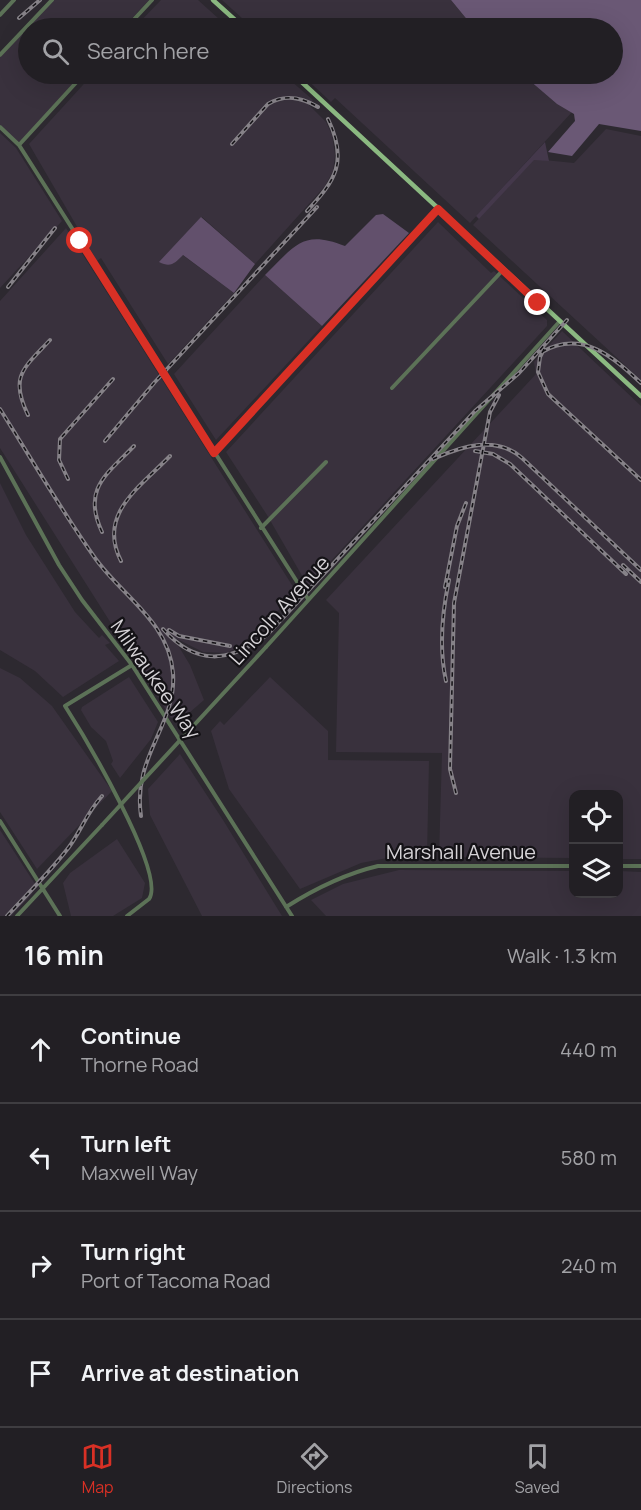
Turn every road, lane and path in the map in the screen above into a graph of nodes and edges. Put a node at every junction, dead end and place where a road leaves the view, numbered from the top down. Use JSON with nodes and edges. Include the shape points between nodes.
{"nodes":[{"id":1,"x":14,"y":0,"type":"edge"},
{"id":2,"x":52,"y":0,"type":"edge"},
{"id":3,"x":152,"y":0,"type":"edge"},
{"id":4,"x":213,"y":0,"type":"edge"},
{"id":5,"x":0,"y":15,"type":"edge"},
{"id":6,"x":35,"y":18,"type":"edge"},
{"id":7,"x":135,"y":18,"type":"edge"},
{"id":8,"x":233,"y":18,"type":"edge"},
{"id":9,"x":18,"y":37,"type":"edge"},
{"id":10,"x":0,"y":56,"type":"edge"},
{"id":11,"x":75,"y":84,"type":"edge"},
{"id":12,"x":304,"y":84,"type":"edge"},
{"id":13,"x":0,"y":127,"type":"edge"},
{"id":14,"x":19,"y":145,"type":"junction"},
{"id":15,"x":438,"y":209,"type":"junction"},
{"id":16,"x":503,"y":270,"type":"junction"},
{"id":17,"x":560,"y":321,"type":"junction"},
{"id":18,"x":392,"y":388,"type":"dead end"},
{"id":19,"x":641,"y":396,"type":"edge"},
{"id":20,"x":214,"y":453,"type":"junction"},
{"id":21,"x":0,"y":457,"type":"edge"},
{"id":22,"x":326,"y":462,"type":"dead end"},
{"id":23,"x":261,"y":528,"type":"junction"},
{"id":24,"x":308,"y":598,"type":"junction"},
{"id":25,"x":132,"y":665,"type":"junction"},
{"id":26,"x":0,"y":821,"type":"edge"},
{"id":27,"x":569,"y":866,"type":"edge"},
{"id":28,"x":623,"y":866,"type":"edge"},
{"id":29,"x":641,"y":866,"type":"edge"},
{"id":30,"x":43,"y":888,"type":"junction"},
{"id":31,"x":286,"y":907,"type":"junction"},
{"id":32,"x":17,"y":916,"type":"edge"},
{"id":33,"x":60,"y":916,"type":"edge"},
{"id":34,"x":127,"y":916,"type":"edge"},
{"id":35,"x":292,"y":916,"type":"edge"}],
"edges":[{"from":1,"to":5,"type":"street"},
{"from":2,"to":6,"type":"street"},
{"from":3,"to":7,"type":"street"},
{"from":4,"to":8,"type":"main road"},
{"from":9,"to":10,"type":"street"},
{"from":11,"to":14,"type":"street"},
{"from":12,"to":15,"type":"main road"},
{"from":13,"to":14,"type":"street"},
{"from":14,"to":20,"type":"street"},
{"from":15,"to":16,"type":"main road"},
{"from":15,"to":20,"type":"street"},
{"from":16,"to":17,"type":"main road"},
{"from":16,"to":18,"type":"street"},
{"from":17,"to":19,"type":"main road"},
{"from":17,"to":24,"type":"street","name":"Lincoln Avenue"},
{"from":20,"to":23,"type":"street"},
{"from":21,"to":25,"type":"street","name":"Milwaukee Way","via":[[59,565]]},
{"from":22,"to":23,"type":"street"},
{"from":23,"to":24,"type":"street"},
{"from":24,"to":30,"type":"street","name":"Lincoln Avenue","bridge":true},
{"from":25,"to":31,"type":"street","name":"Milwaukee Way"},
{"from":25,"to":34,"type":"street","via":[[66,706],[116,792],[153,882],[150,899]]},
{"from":26,"to":30,"type":"street"},
{"from":27,"to":31,"type":"street","name":"Marshall Avenue","via":[[378,866],[332,881]]},
{"from":28,"to":29,"type":"street"},
{"from":30,"to":32,"type":"street","name":"Lincoln Avenue"},
{"from":30,"to":33,"type":"street"},
{"from":31,"to":35,"type":"street","name":"Milwaukee Way"}]}
